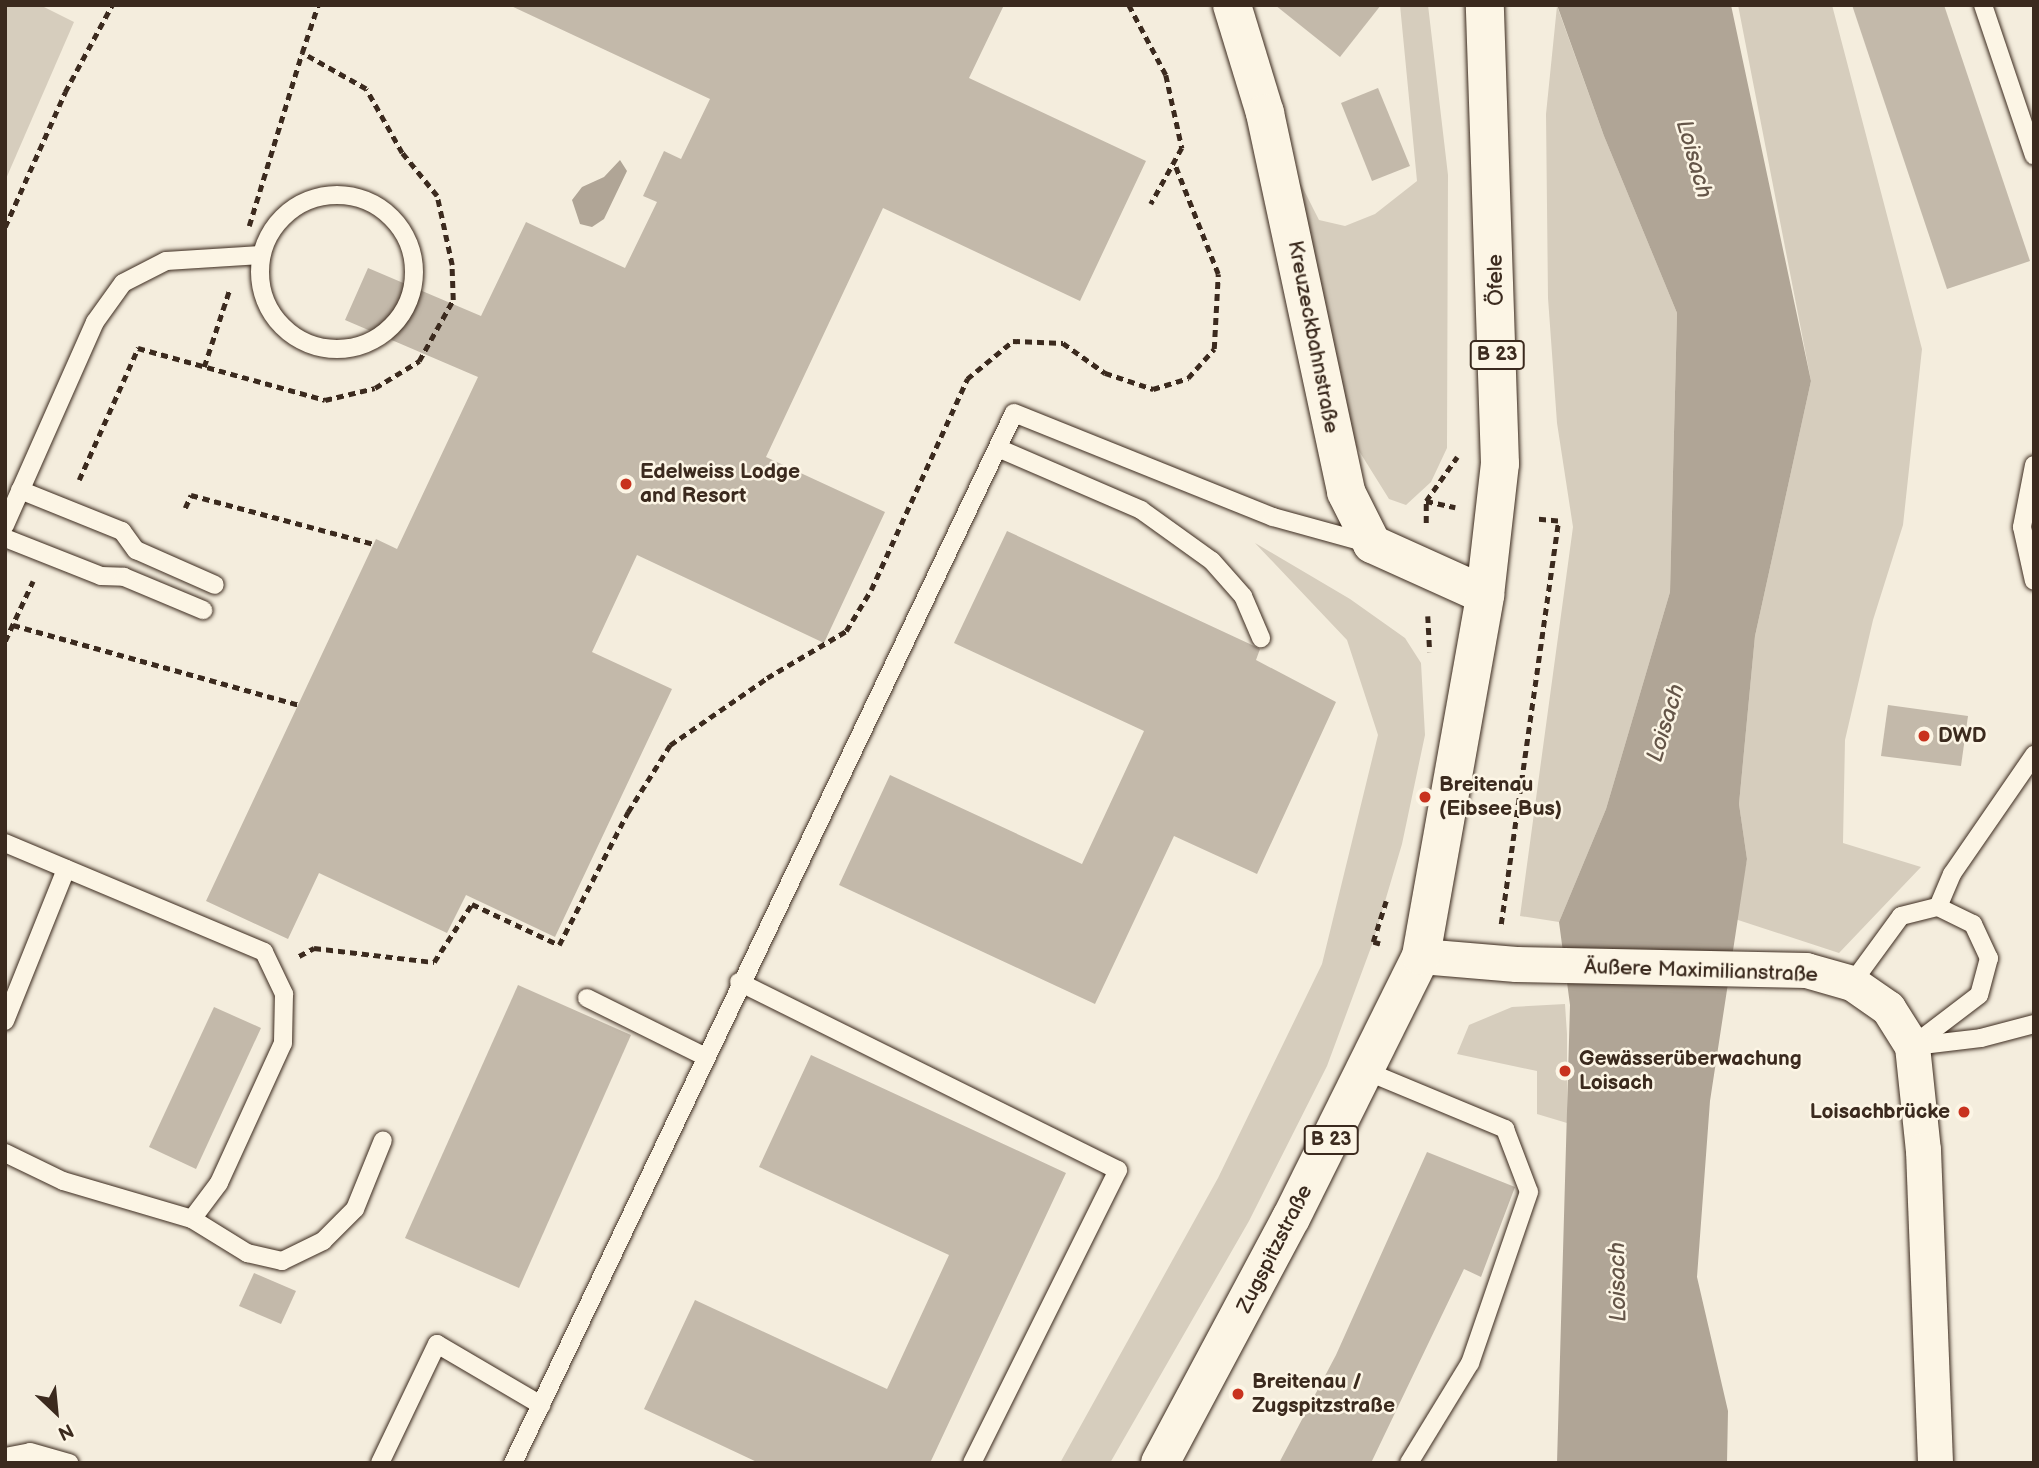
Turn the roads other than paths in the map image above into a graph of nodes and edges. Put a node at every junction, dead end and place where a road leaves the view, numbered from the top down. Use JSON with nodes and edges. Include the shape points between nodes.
{"nodes":[{"id":1,"x":1232,"y":5,"type":"edge"},
{"id":2,"x":1485,"y":5,"type":"edge"},
{"id":3,"x":1983,"y":5,"type":"edge"},
{"id":4,"x":2034,"y":156,"type":"edge"},
{"id":5,"x":261,"y":255,"type":"junction"},
{"id":6,"x":998,"y":448,"type":"junction"},
{"id":7,"x":2034,"y":465,"type":"edge"},
{"id":8,"x":20,"y":490,"type":"junction"},
{"id":9,"x":5,"y":525,"type":"edge"},
{"id":10,"x":5,"y":538,"type":"edge"},
{"id":11,"x":1372,"y":544,"type":"junction"},
{"id":12,"x":2034,"y":581,"type":"edge"},
{"id":13,"x":215,"y":585,"type":"dead end"},
{"id":14,"x":1485,"y":595,"type":"junction"},
{"id":15,"x":203,"y":610,"type":"dead end"},
{"id":16,"x":1261,"y":638,"type":"dead end"},
{"id":17,"x":2034,"y":755,"type":"edge"},
{"id":18,"x":5,"y":843,"type":"edge"},
{"id":19,"x":66,"y":869,"type":"junction"},
{"id":20,"x":1938,"y":906,"type":"junction"},
{"id":21,"x":1421,"y":956,"type":"junction"},
{"id":22,"x":739,"y":982,"type":"junction"},
{"id":23,"x":1852,"y":983,"type":"junction"},
{"id":24,"x":587,"y":998,"type":"dead end"},
{"id":25,"x":5,"y":1021,"type":"edge"},
{"id":26,"x":2034,"y":1024,"type":"edge"},
{"id":27,"x":1912,"y":1046,"type":"junction"},
{"id":28,"x":704,"y":1056,"type":"junction"},
{"id":29,"x":1366,"y":1071,"type":"junction"},
{"id":30,"x":383,"y":1140,"type":"dead end"},
{"id":31,"x":5,"y":1153,"type":"edge"},
{"id":32,"x":192,"y":1219,"type":"junction"},
{"id":33,"x":541,"y":1405,"type":"junction"},
{"id":34,"x":5,"y":1457,"type":"edge"},
{"id":35,"x":519,"y":1461,"type":"edge"},
{"id":36,"x":69,"y":1463,"type":"edge"},
{"id":37,"x":380,"y":1463,"type":"edge"},
{"id":38,"x":972,"y":1463,"type":"edge"},
{"id":39,"x":1160,"y":1463,"type":"edge"},
{"id":40,"x":1409,"y":1463,"type":"edge"},
{"id":41,"x":1936,"y":1463,"type":"edge"}],
"edges":[{"from":1,"to":11,"type":"main road","name":"Kreuzeckbahnstraße","via":[[1265,113],[1346,492]]},
{"from":2,"to":14,"type":"main road","name":"Öfele","number":"B 23","via":[[1499,451]]},
{"from":3,"to":4,"type":"lane"},
{"from":5,"to":5,"type":"lane","via":[[266,303],[279,324],[321,348],[346,349],[370,342],[406,308],[414,285],[414,259],[405,234],[389,214],[366,200],[340,195],[313,198],[290,210],[272,230]]},
{"from":5,"to":8,"type":"lane","via":[[166,261],[123,283],[95,322]]},
{"from":6,"to":11,"type":"lane","via":[[1014,413],[1273,517]]},
{"from":6,"to":16,"type":"lane","via":[[1141,510],[1212,561],[1243,596]]},
{"from":6,"to":22,"type":"lane"},
{"from":7,"to":12,"type":"lane","via":[[2022,527]]},
{"from":8,"to":9,"type":"lane"},
{"from":8,"to":13,"type":"lane","via":[[122,531],[136,550]]},
{"from":10,"to":15,"type":"lane","via":[[101,576],[124,577]]},
{"from":11,"to":14,"type":"main road"},
{"from":14,"to":21,"type":"main road","number":"B 23"},
{"from":17,"to":20,"type":"lane","via":[[1952,874]]},
{"from":18,"to":19,"type":"lane"},
{"from":19,"to":25,"type":"lane"},
{"from":19,"to":32,"type":"lane","via":[[264,952],[284,994],[283,1043],[219,1183]]},
{"from":20,"to":23,"type":"lane","via":[[1901,916]]},
{"from":20,"to":27,"type":"lane","via":[[1957,912],[1978,932],[1989,958],[1987,977],[1965,1009]]},
{"from":21,"to":23,"type":"street","name":"Äußere Maximilianstraße","via":[[1506,964],[1806,971]]},
{"from":21,"to":29,"type":"main road","name":"Zugspitzstraße","number":"B 23"},
{"from":22,"to":28,"type":"lane"},
{"from":22,"to":38,"type":"lane","via":[[1118,1170]]},
{"from":23,"to":27,"type":"street","name":"Äußere Maximilianstraße","via":[[1888,1008]]},
{"from":24,"to":28,"type":"lane"},
{"from":26,"to":27,"type":"lane","via":[[1981,1038]]},
{"from":27,"to":41,"type":"street","name":"Äußere Maximilianstraße","via":[[1923,1150]]},
{"from":28,"to":33,"type":"lane"},
{"from":29,"to":39,"type":"main road","name":"Zugspitzstraße","number":"B 23"},
{"from":29,"to":40,"type":"lane","via":[[1504,1129],[1529,1192],[1470,1363]]},
{"from":30,"to":32,"type":"lane","via":[[355,1209],[323,1241],[282,1261],[247,1253]]},
{"from":31,"to":32,"type":"lane","via":[[63,1181]]},
{"from":33,"to":35,"type":"lane"},
{"from":33,"to":37,"type":"lane","via":[[437,1344]]},
{"from":34,"to":36,"type":"lane","via":[[30,1452]]}]}
